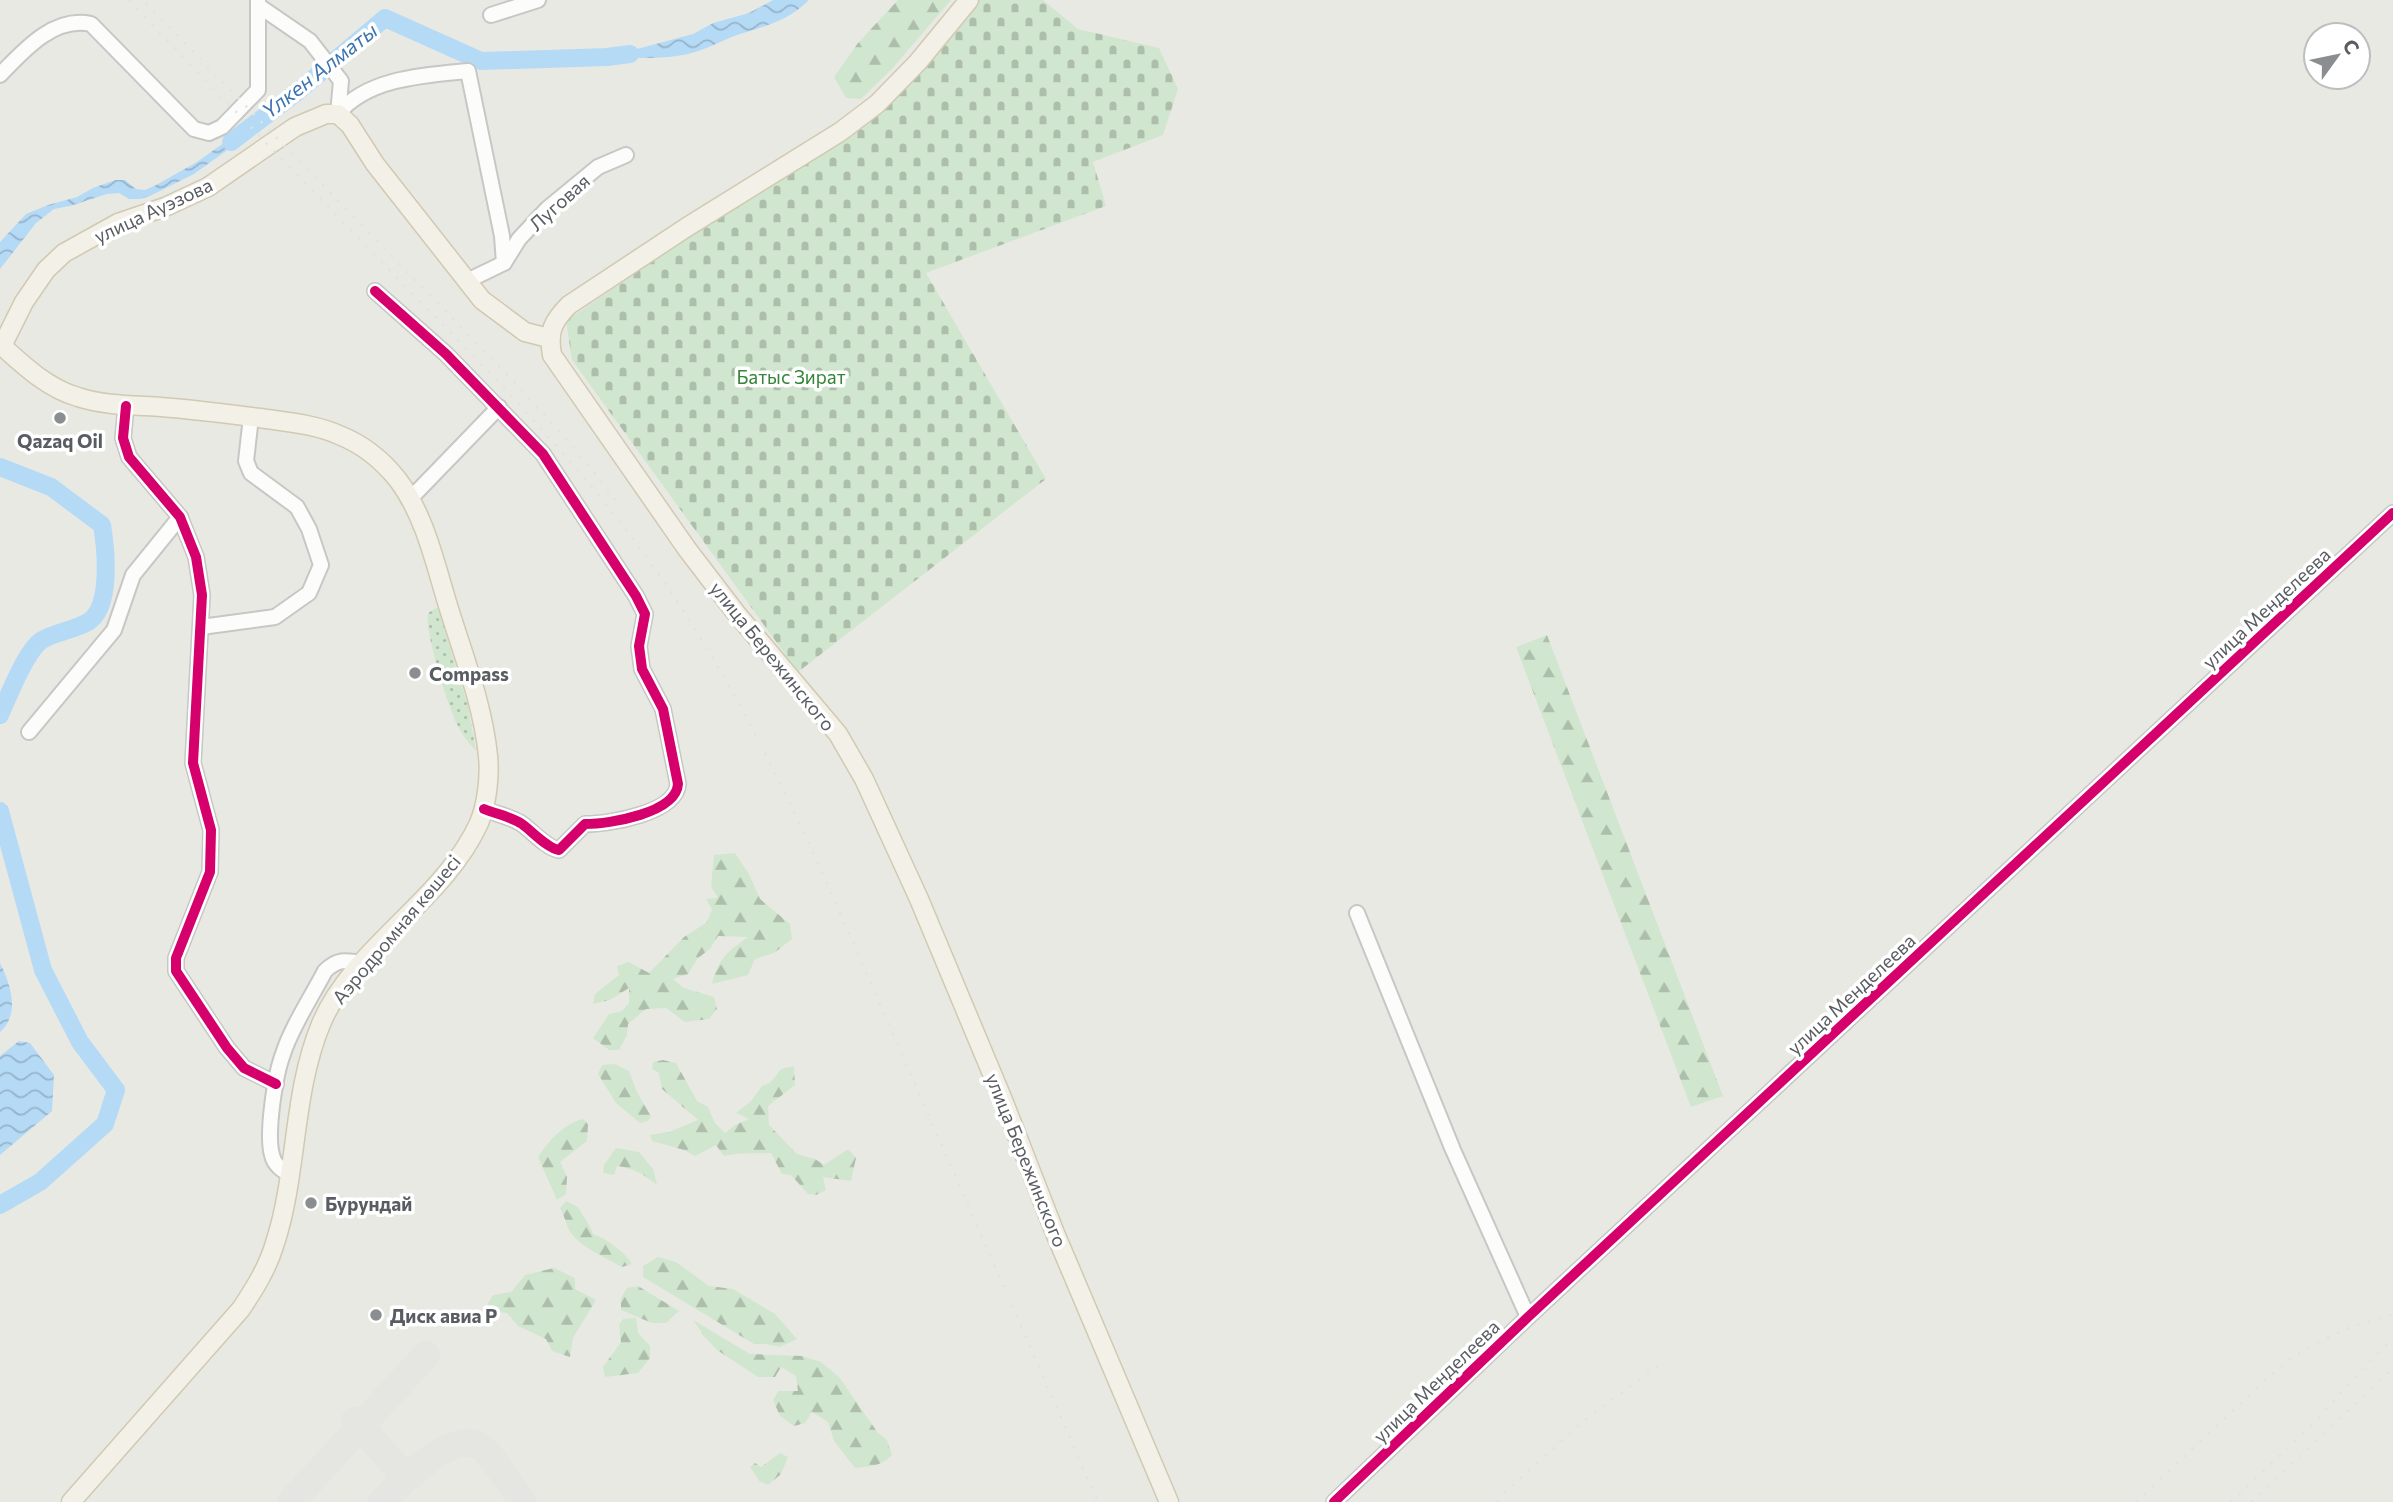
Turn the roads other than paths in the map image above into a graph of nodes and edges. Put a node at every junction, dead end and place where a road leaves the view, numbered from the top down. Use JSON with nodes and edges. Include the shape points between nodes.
{"nodes":[{"id":1,"x":538,"y":0,"type":"edge"},
{"id":2,"x":969,"y":0,"type":"edge"},
{"id":3,"x":258,"y":3,"type":"edge"},
{"id":4,"x":491,"y":15,"type":"dead end"},
{"id":5,"x":0,"y":75,"type":"edge"},
{"id":6,"x":338,"y":114,"type":"junction"},
{"id":7,"x":626,"y":155,"type":"dead end"},
{"id":8,"x":503,"y":263,"type":"junction"},
{"id":9,"x":467,"y":281,"type":"junction"},
{"id":10,"x":375,"y":291,"type":"dead end"},
{"id":11,"x":549,"y":338,"type":"junction"},
{"id":12,"x":1,"y":345,"type":"edge"},
{"id":13,"x":126,"y":406,"type":"junction"},
{"id":14,"x":499,"y":407,"type":"junction"},
{"id":15,"x":251,"y":417,"type":"junction"},
{"id":16,"x":410,"y":499,"type":"junction"},
{"id":17,"x":2393,"y":513,"type":"edge"},
{"id":18,"x":180,"y":517,"type":"junction"},
{"id":19,"x":201,"y":627,"type":"junction"},
{"id":20,"x":29,"y":732,"type":"dead end"},
{"id":21,"x":484,"y":809,"type":"junction"},
{"id":22,"x":1357,"y":913,"type":"dead end"},
{"id":23,"x":362,"y":964,"type":"junction"},
{"id":24,"x":276,"y":1084,"type":"junction"},
{"id":25,"x":290,"y":1175,"type":"junction"},
{"id":26,"x":1528,"y":1317,"type":"junction"},
{"id":27,"x":71,"y":1502,"type":"edge"},
{"id":28,"x":1169,"y":1502,"type":"edge"},
{"id":29,"x":1334,"y":1502,"type":"edge"}],
"edges":[{"from":1,"to":4,"type":"street"},
{"from":2,"to":11,"type":"main road","via":[[877,104],[569,305]]},
{"from":3,"to":5,"type":"street","via":[[258,90],[222,127],[209,133],[194,128],[91,24],[77,21],[56,29],[34,42]]},
{"from":3,"to":6,"type":"street","via":[[310,41],[341,81]]},
{"from":6,"to":8,"type":"street","via":[[354,98],[388,84],[468,71],[502,236]]},
{"from":6,"to":9,"type":"main road"},
{"from":6,"to":12,"type":"main road","name":"улица Ауэзова","via":[[295,127],[208,187],[118,223],[64,253],[24,302]]},
{"from":7,"to":8,"type":"street","name":"Луговая","via":[[598,167],[547,209]]},
{"from":8,"to":9,"type":"street","name":"Луговая"},
{"from":9,"to":11,"type":"main road","via":[[482,300],[525,332]]},
{"from":10,"to":14,"type":"street"},
{"from":11,"to":28,"type":"main road","name":"улица Бережинского","via":[[552,355],[687,550],[838,734],[864,779],[919,899]]},
{"from":12,"to":13,"type":"main road","name":"Аэродромная көшесі","via":[[41,380],[77,397]]},
{"from":13,"to":15,"type":"main road","name":"Аэродромная көшесі"},
{"from":13,"to":18,"type":"street","via":[[123,438],[129,457]]},
{"from":14,"to":16,"type":"street"},
{"from":14,"to":21,"type":"street","via":[[543,454],[645,614],[639,646],[642,669],[663,709],[678,784],[677,793],[663,805],[606,824],[585,824],[559,850],[550,848],[519,822]]},
{"from":15,"to":16,"type":"main road","name":"Аэродромная көшесі","via":[[339,435],[377,458]]},
{"from":15,"to":19,"type":"street","via":[[246,461],[251,473],[297,507],[321,565],[309,593],[275,617]]},
{"from":16,"to":21,"type":"main road","name":"Аэродромная көшесі","via":[[483,718],[489,761]]},
{"from":17,"to":26,"type":"street","name":"улица Менделеева"},
{"from":18,"to":19,"type":"street","via":[[196,556]]},
{"from":18,"to":20,"type":"street","via":[[133,575],[114,630]]},
{"from":19,"to":24,"type":"street","via":[[193,763],[211,830],[210,872],[176,958],[176,971],[244,1068]]},
{"from":21,"to":23,"type":"main road","name":"Аэродромная көшесі","via":[[454,865]]},
{"from":22,"to":26,"type":"street","via":[[1453,1150]]},
{"from":23,"to":24,"type":"street","via":[[344,960],[325,971],[283,1053]]},
{"from":23,"to":25,"type":"main road","name":"Аэродромная көшесі","via":[[334,997],[321,1023],[302,1087]]},
{"from":24,"to":25,"type":"street","via":[[269,1140],[272,1158]]},
{"from":25,"to":27,"type":"main road","name":"Аэродромная көшесі","via":[[275,1242],[259,1282],[241,1309]]},
{"from":26,"to":29,"type":"street","name":"улица Менделеева"}]}
